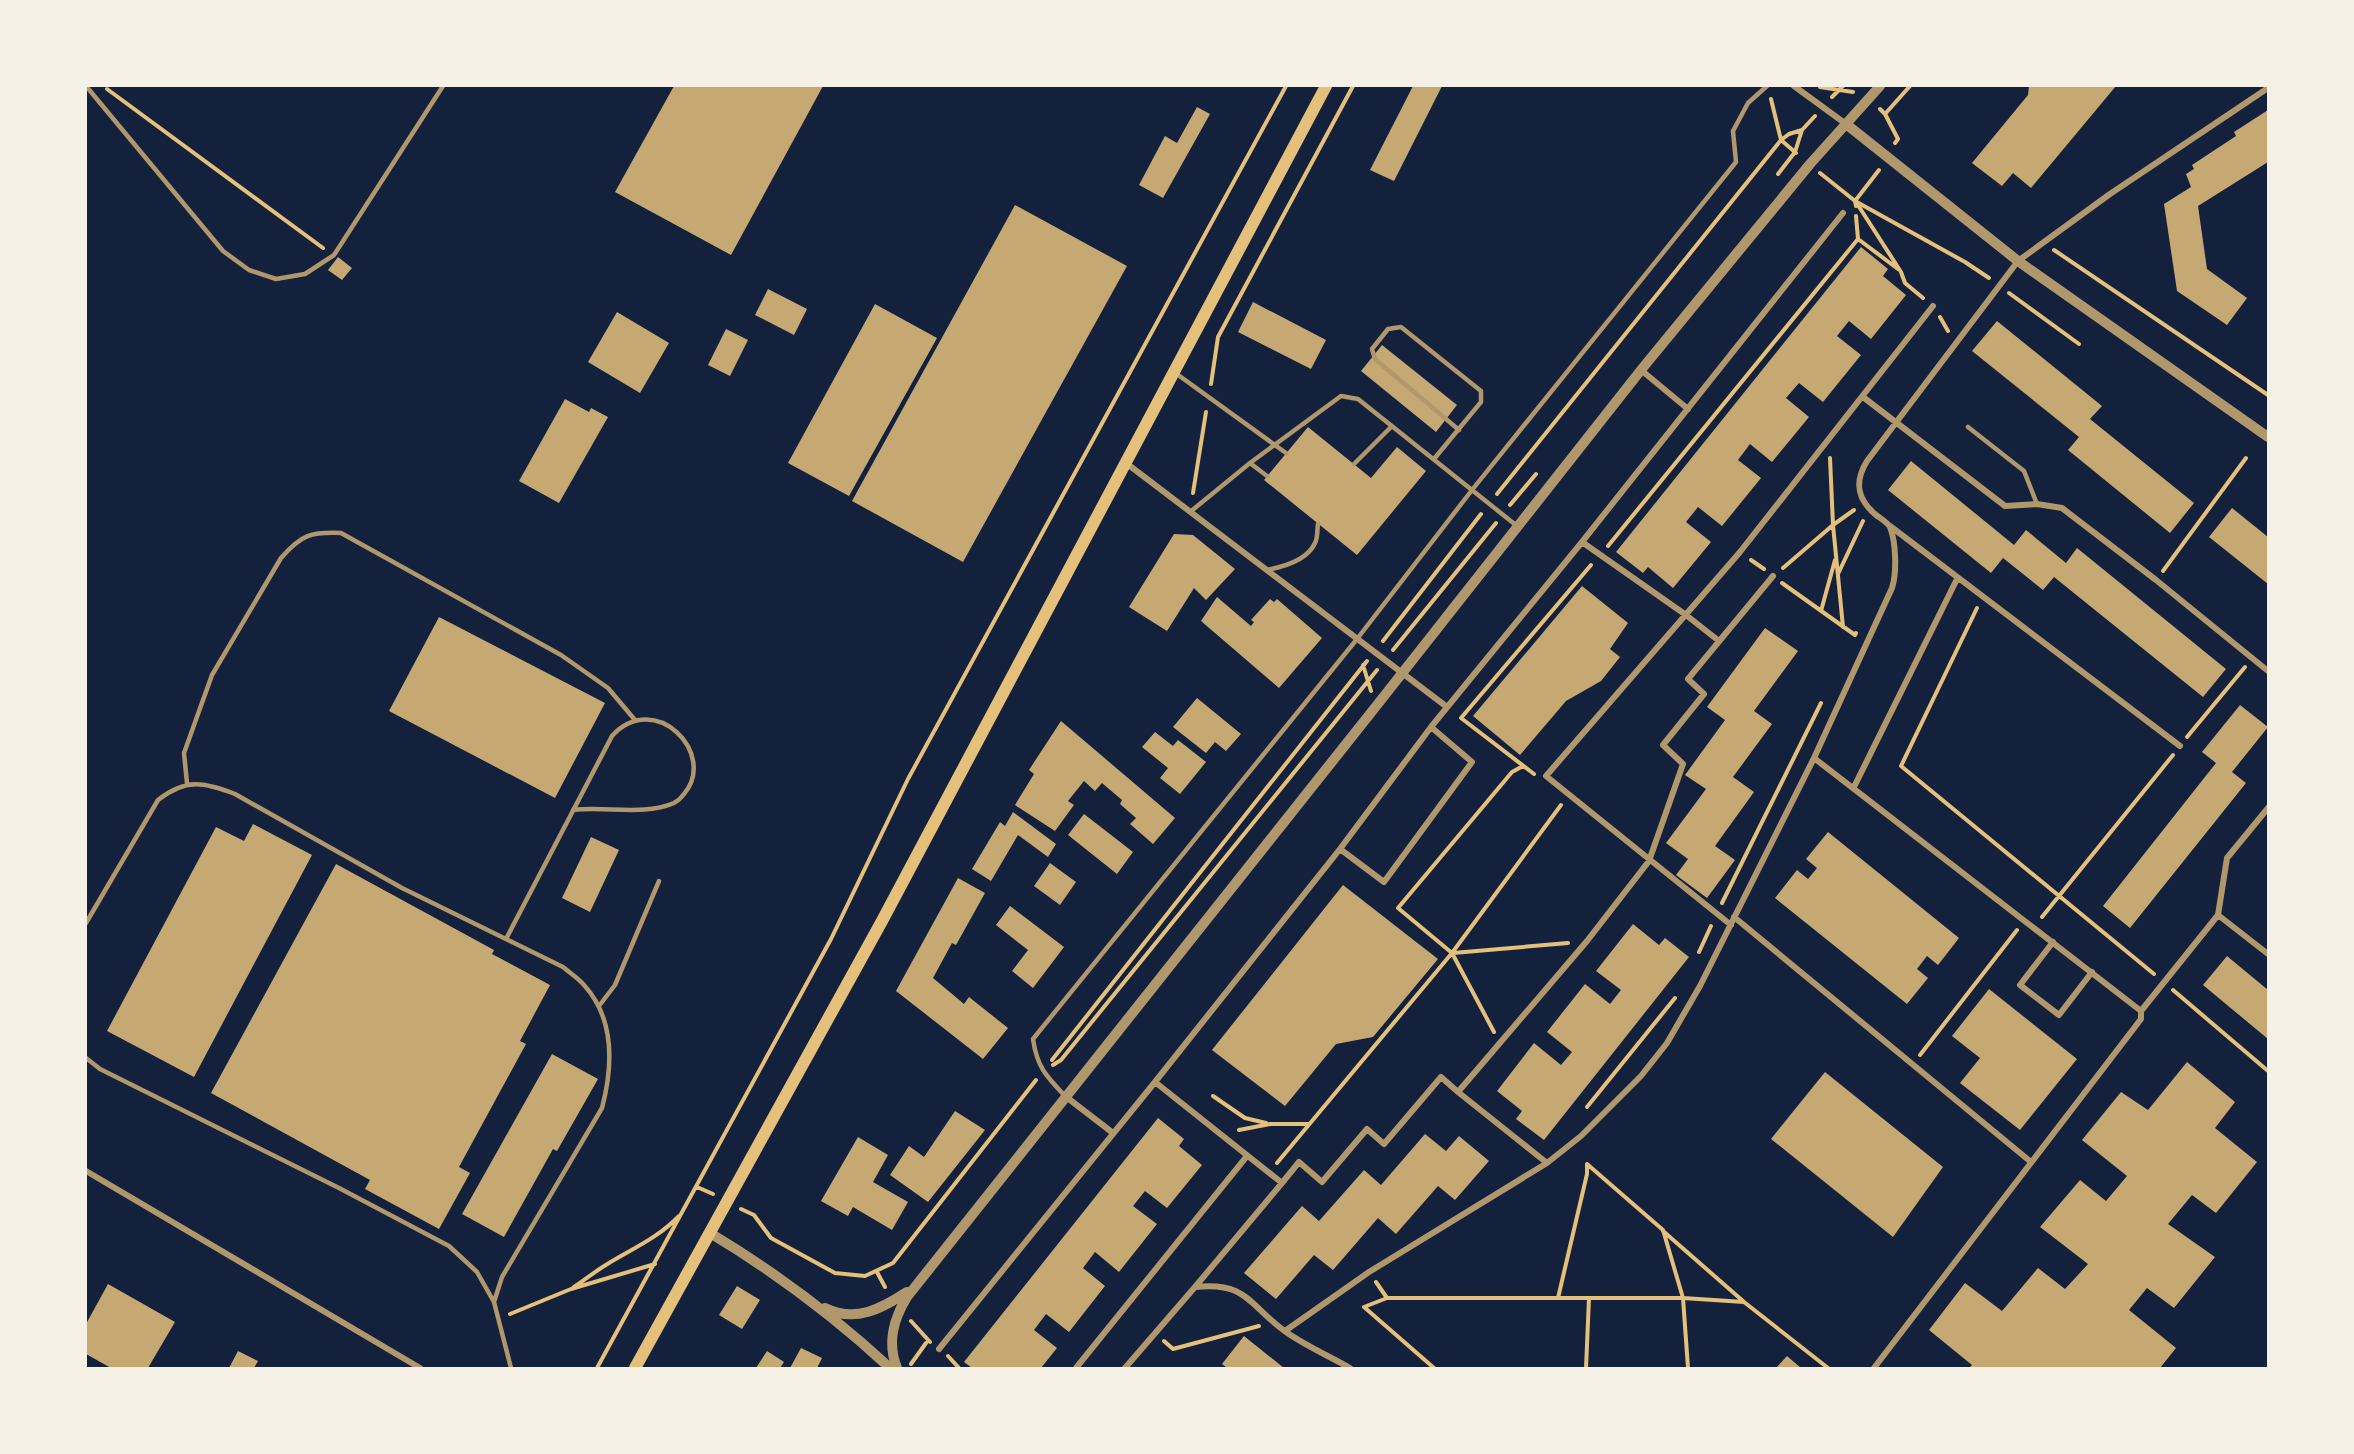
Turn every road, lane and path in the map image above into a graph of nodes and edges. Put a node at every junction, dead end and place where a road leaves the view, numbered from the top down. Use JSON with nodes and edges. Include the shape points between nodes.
{"nodes":[{"id":1,"x":86,"y":86,"type":"edge"},
{"id":2,"x":102,"y":86,"type":"edge"},
{"id":3,"x":443,"y":86,"type":"edge"},
{"id":4,"x":1286,"y":86,"type":"edge"},
{"id":5,"x":1326,"y":86,"type":"edge"},
{"id":6,"x":1353,"y":86,"type":"edge"},
{"id":7,"x":1767,"y":86,"type":"edge"},
{"id":8,"x":1794,"y":86,"type":"edge"},
{"id":9,"x":1816,"y":86,"type":"edge"},
{"id":10,"x":1843,"y":86,"type":"edge"},
{"id":11,"x":1880,"y":86,"type":"edge"},
{"id":12,"x":1910,"y":86,"type":"edge"},
{"id":13,"x":2268,"y":88,"type":"edge"},
{"id":14,"x":1771,"y":96,"type":"dead end"},
{"id":15,"x":1886,"y":114,"type":"dead end"},
{"id":16,"x":1846,"y":124,"type":"junction"},
{"id":17,"x":1781,"y":140,"type":"junction"},
{"id":18,"x":1795,"y":152,"type":"dead end"},
{"id":19,"x":1855,"y":201,"type":"junction"},
{"id":20,"x":1843,"y":213,"type":"dead end"},
{"id":21,"x":1858,"y":238,"type":"junction"},
{"id":22,"x":2049,"y":246,"type":"dead end"},
{"id":23,"x":334,"y":255,"type":"junction"},
{"id":24,"x":2018,"y":261,"type":"junction"},
{"id":25,"x":1901,"y":272,"type":"junction"},
{"id":26,"x":2000,"y":286,"type":"junction"},
{"id":27,"x":1933,"y":306,"type":"junction"},
{"id":28,"x":1956,"y":343,"type":"junction"},
{"id":29,"x":2079,"y":344,"type":"dead end"},
{"id":30,"x":1641,"y":370,"type":"junction"},
{"id":31,"x":1174,"y":372,"type":"junction"},
{"id":32,"x":2268,"y":395,"type":"edge"},
{"id":33,"x":1209,"y":396,"type":"junction"},
{"id":34,"x":1863,"y":397,"type":"junction"},
{"id":35,"x":1688,"y":409,"type":"junction"},
{"id":36,"x":1897,"y":424,"type":"junction"},
{"id":37,"x":1392,"y":426,"type":"junction"},
{"id":38,"x":1968,"y":427,"type":"dead end"},
{"id":39,"x":1459,"y":430,"type":"junction"},
{"id":40,"x":2268,"y":437,"type":"edge"},
{"id":41,"x":1830,"y":438,"type":"junction"},
{"id":42,"x":1274,"y":445,"type":"junction"},
{"id":43,"x":1286,"y":453,"type":"dead end"},
{"id":44,"x":2246,"y":458,"type":"dead end"},
{"id":45,"x":1434,"y":459,"type":"junction"},
{"id":46,"x":1126,"y":463,"type":"junction"},
{"id":47,"x":1250,"y":463,"type":"junction"},
{"id":48,"x":1354,"y":464,"type":"dead end"},
{"id":49,"x":1267,"y":476,"type":"dead end"},
{"id":50,"x":1472,"y":490,"type":"junction"},
{"id":51,"x":1490,"y":504,"type":"junction"},
{"id":52,"x":2037,"y":504,"type":"junction"},
{"id":53,"x":1190,"y":512,"type":"junction"},
{"id":54,"x":1864,"y":518,"type":"junction"},
{"id":55,"x":1318,"y":524,"type":"dead end"},
{"id":56,"x":1833,"y":525,"type":"junction"},
{"id":57,"x":1871,"y":525,"type":"dead end"},
{"id":58,"x":1518,"y":526,"type":"junction"},
{"id":59,"x":1889,"y":526,"type":"junction"},
{"id":60,"x":1582,"y":542,"type":"junction"},
{"id":61,"x":1740,"y":552,"type":"junction"},
{"id":62,"x":1600,"y":555,"type":"junction"},
{"id":63,"x":1836,"y":556,"type":"junction"},
{"id":64,"x":1266,"y":570,"type":"junction"},
{"id":65,"x":1838,"y":574,"type":"junction"},
{"id":66,"x":1773,"y":576,"type":"junction"},
{"id":67,"x":1957,"y":579,"type":"junction"},
{"id":68,"x":2156,"y":580,"type":"junction"},
{"id":69,"x":1982,"y":597,"type":"junction"},
{"id":70,"x":1821,"y":611,"type":"junction"},
{"id":71,"x":1686,"y":615,"type":"junction"},
{"id":72,"x":1861,"y":625,"type":"dead end"},
{"id":73,"x":1843,"y":628,"type":"junction"},
{"id":74,"x":1855,"y":635,"type":"junction"},
{"id":75,"x":1357,"y":639,"type":"junction"},
{"id":76,"x":1719,"y":641,"type":"junction"},
{"id":77,"x":1850,"y":646,"type":"dead end"},
{"id":78,"x":1394,"y":648,"type":"dead end"},
{"id":79,"x":1374,"y":652,"type":"junction"},
{"id":80,"x":2252,"y":658,"type":"junction"},
{"id":81,"x":1385,"y":660,"type":"junction"},
{"id":82,"x":1363,"y":665,"type":"junction"},
{"id":83,"x":2268,"y":671,"type":"edge"},
{"id":84,"x":1402,"y":673,"type":"junction"},
{"id":85,"x":1367,"y":682,"type":"junction"},
{"id":86,"x":1823,"y":699,"type":"dead end"},
{"id":87,"x":1382,"y":700,"type":"junction"},
{"id":88,"x":1447,"y":707,"type":"junction"},
{"id":89,"x":1461,"y":718,"type":"junction"},
{"id":90,"x":635,"y":720,"type":"junction"},
{"id":91,"x":1437,"y":721,"type":"junction"},
{"id":92,"x":1431,"y":727,"type":"junction"},
{"id":93,"x":2180,"y":746,"type":"junction"},
{"id":94,"x":1814,"y":758,"type":"junction"},
{"id":95,"x":1523,"y":766,"type":"junction"},
{"id":96,"x":1546,"y":776,"type":"junction"},
{"id":97,"x":187,"y":783,"type":"junction"},
{"id":98,"x":1854,"y":788,"type":"junction"},
{"id":99,"x":1569,"y":795,"type":"junction"},
{"id":100,"x":2268,"y":808,"type":"edge"},
{"id":101,"x":573,"y":810,"type":"junction"},
{"id":102,"x":1340,"y":849,"type":"junction"},
{"id":103,"x":1648,"y":861,"type":"junction"},
{"id":104,"x":659,"y":881,"type":"dead end"},
{"id":105,"x":2060,"y":894,"type":"junction"},
{"id":106,"x":1716,"y":914,"type":"junction"},
{"id":107,"x":2218,"y":915,"type":"junction"},
{"id":108,"x":1734,"y":917,"type":"junction"},
{"id":109,"x":2024,"y":920,"type":"junction"},
{"id":110,"x":86,"y":923,"type":"edge"},
{"id":111,"x":1731,"y":925,"type":"junction"},
{"id":112,"x":2034,"y":927,"type":"junction"},
{"id":113,"x":506,"y":939,"type":"junction"},
{"id":114,"x":1587,"y":941,"type":"junction"},
{"id":115,"x":2053,"y":942,"type":"junction"},
{"id":116,"x":1452,"y":953,"type":"junction"},
{"id":117,"x":2268,"y":954,"type":"edge"},
{"id":118,"x":1696,"y":958,"type":"dead end"},
{"id":119,"x":2092,"y":972,"type":"junction"},
{"id":120,"x":1681,"y":990,"type":"dead end"},
{"id":121,"x":599,"y":1006,"type":"junction"},
{"id":122,"x":2140,"y":1011,"type":"junction"},
{"id":123,"x":1500,"y":1043,"type":"junction"},
{"id":124,"x":86,"y":1058,"type":"edge"},
{"id":125,"x":1913,"y":1065,"type":"junction"},
{"id":126,"x":1043,"y":1072,"type":"junction"},
{"id":127,"x":1155,"y":1082,"type":"junction"},
{"id":128,"x":1458,"y":1092,"type":"junction"},
{"id":129,"x":1065,"y":1096,"type":"junction"},
{"id":130,"x":1213,"y":1096,"type":"dead end"},
{"id":131,"x":1584,"y":1111,"type":"dead end"},
{"id":132,"x":1270,"y":1124,"type":"junction"},
{"id":133,"x":1309,"y":1124,"type":"junction"},
{"id":134,"x":1113,"y":1133,"type":"junction"},
{"id":135,"x":1220,"y":1134,"type":"junction"},
{"id":136,"x":1247,"y":1156,"type":"junction"},
{"id":137,"x":2031,"y":1162,"type":"junction"},
{"id":138,"x":1547,"y":1163,"type":"junction"},
{"id":139,"x":86,"y":1171,"type":"edge"},
{"id":140,"x":1268,"y":1173,"type":"junction"},
{"id":141,"x":1282,"y":1183,"type":"junction"},
{"id":142,"x":698,"y":1187,"type":"junction"},
{"id":143,"x":728,"y":1202,"type":"junction"},
{"id":144,"x":684,"y":1211,"type":"junction"},
{"id":145,"x":1663,"y":1230,"type":"junction"},
{"id":146,"x":710,"y":1233,"type":"junction"},
{"id":147,"x":655,"y":1264,"type":"junction"},
{"id":148,"x":1369,"y":1272,"type":"junction"},
{"id":149,"x":916,"y":1287,"type":"junction"},
{"id":150,"x":1195,"y":1287,"type":"junction"},
{"id":151,"x":571,"y":1289,"type":"junction"},
{"id":152,"x":1387,"y":1298,"type":"junction"},
{"id":153,"x":1558,"y":1298,"type":"junction"},
{"id":154,"x":1589,"y":1298,"type":"junction"},
{"id":155,"x":1683,"y":1298,"type":"junction"},
{"id":156,"x":494,"y":1302,"type":"junction"},
{"id":157,"x":1744,"y":1302,"type":"junction"},
{"id":158,"x":816,"y":1304,"type":"junction"},
{"id":159,"x":498,"y":1319,"type":"junction"},
{"id":160,"x":1275,"y":1322,"type":"junction"},
{"id":161,"x":1285,"y":1331,"type":"junction"},
{"id":162,"x":1155,"y":1332,"type":"junction"},
{"id":163,"x":928,"y":1340,"type":"dead end"},
{"id":164,"x":939,"y":1349,"type":"dead end"},
{"id":165,"x":420,"y":1368,"type":"edge"},
{"id":166,"x":511,"y":1368,"type":"edge"},
{"id":167,"x":597,"y":1368,"type":"edge"},
{"id":168,"x":635,"y":1368,"type":"edge"},
{"id":169,"x":890,"y":1368,"type":"edge"},
{"id":170,"x":897,"y":1368,"type":"edge"},
{"id":171,"x":908,"y":1368,"type":"edge"},
{"id":172,"x":1076,"y":1368,"type":"edge"},
{"id":173,"x":1125,"y":1368,"type":"edge"},
{"id":174,"x":1350,"y":1368,"type":"edge"},
{"id":175,"x":1434,"y":1368,"type":"edge"},
{"id":176,"x":1586,"y":1368,"type":"edge"},
{"id":177,"x":1688,"y":1368,"type":"edge"},
{"id":178,"x":1828,"y":1368,"type":"edge"},
{"id":179,"x":1874,"y":1368,"type":"edge"}],
"edges":[{"from":1,"to":23,"type":"lane","via":[[223,251],[249,270],[276,279],[305,274]]},
{"from":2,"to":23,"type":"path"},
{"from":3,"to":23,"type":"lane"},
{"from":4,"to":142,"type":"path","via":[[908,779],[831,939]]},
{"from":5,"to":31,"type":"main road"},
{"from":6,"to":33,"type":"path","via":[[1218,338]]},
{"from":7,"to":50,"type":"lane","via":[[1748,103],[1733,131],[1736,162]]},
{"from":8,"to":16,"type":"street"},
{"from":9,"to":10,"type":"path","via":[[1839,90]]},
{"from":11,"to":16,"type":"street"},
{"from":12,"to":15,"type":"path"},
{"from":13,"to":24,"type":"street"},
{"from":14,"to":17,"type":"path"},
{"from":16,"to":24,"type":"street"},
{"from":16,"to":30,"type":"street"},
{"from":17,"to":18,"type":"path","via":[[1802,130]]},
{"from":17,"to":51,"type":"path"},
{"from":19,"to":21,"type":"path"},
{"from":19,"to":25,"type":"path"},
{"from":19,"to":26,"type":"path","via":[[1965,262]]},
{"from":20,"to":35,"type":"street"},
{"from":21,"to":25,"type":"path"},
{"from":21,"to":62,"type":"path"},
{"from":22,"to":32,"type":"path"},
{"from":24,"to":26,"type":"street"},
{"from":24,"to":40,"type":"street"},
{"from":25,"to":27,"type":"path","via":[[1905,283]]},
{"from":26,"to":28,"type":"street"},
{"from":26,"to":29,"type":"path"},
{"from":27,"to":28,"type":"path"},
{"from":27,"to":34,"type":"street"},
{"from":28,"to":36,"type":"street"},
{"from":30,"to":35,"type":"street"},
{"from":30,"to":58,"type":"street"},
{"from":31,"to":33,"type":"lane"},
{"from":31,"to":46,"type":"main road"},
{"from":33,"to":42,"type":"lane"},
{"from":33,"to":53,"type":"path"},
{"from":34,"to":36,"type":"street"},
{"from":34,"to":41,"type":"street"},
{"from":35,"to":60,"type":"street"},
{"from":36,"to":52,"type":"street","via":[[2005,506]]},
{"from":36,"to":59,"type":"street","via":[[1867,461],[1858,480],[1864,504]]},
{"from":37,"to":42,"type":"lane","via":[[1358,399],[1341,396]]},
{"from":37,"to":45,"type":"lane"},
{"from":37,"to":48,"type":"lane"},
{"from":38,"to":52,"type":"lane","via":[[2024,471]]},
{"from":39,"to":39,"type":"lane","via":[[1481,402],[1481,391],[1401,327],[1388,329],[1372,349],[1375,359]]},
{"from":39,"to":45,"type":"lane"},
{"from":41,"to":56,"type":"path"},
{"from":41,"to":61,"type":"street"},
{"from":42,"to":43,"type":"lane"},
{"from":42,"to":47,"type":"lane"},
{"from":44,"to":68,"type":"path"},
{"from":45,"to":50,"type":"lane"},
{"from":46,"to":53,"type":"street"},
{"from":46,"to":143,"type":"main road"},
{"from":47,"to":49,"type":"lane"},
{"from":47,"to":53,"type":"lane"},
{"from":50,"to":51,"type":"lane"},
{"from":50,"to":75,"type":"lane"},
{"from":51,"to":58,"type":"lane"},
{"from":51,"to":79,"type":"path"},
{"from":52,"to":68,"type":"street","via":[[2062,508]]},
{"from":53,"to":64,"type":"street"},
{"from":54,"to":56,"type":"path","via":[[1856,508]]},
{"from":54,"to":57,"type":"path"},
{"from":54,"to":65,"type":"path"},
{"from":55,"to":64,"type":"lane","via":[[1316,543],[1300,559]]},
{"from":56,"to":63,"type":"path"},
{"from":56,"to":66,"type":"path"},
{"from":58,"to":84,"type":"street"},
{"from":59,"to":67,"type":"street"},
{"from":59,"to":94,"type":"street","via":[[1896,568],[1893,588]]},
{"from":60,"to":62,"type":"street"},
{"from":60,"to":88,"type":"street"},
{"from":61,"to":66,"type":"path"},
{"from":61,"to":71,"type":"street"},
{"from":62,"to":71,"type":"street"},
{"from":62,"to":89,"type":"path"},
{"from":63,"to":65,"type":"path"},
{"from":63,"to":70,"type":"path"},
{"from":64,"to":75,"type":"street"},
{"from":65,"to":73,"type":"path"},
{"from":66,"to":70,"type":"path"},
{"from":66,"to":76,"type":"street"},
{"from":67,"to":69,"type":"street"},
{"from":67,"to":98,"type":"street"},
{"from":68,"to":80,"type":"street"},
{"from":69,"to":93,"type":"street"},
{"from":69,"to":105,"type":"path","via":[[1901,766]]},
{"from":70,"to":73,"type":"path"},
{"from":71,"to":76,"type":"street"},
{"from":71,"to":96,"type":"street"},
{"from":72,"to":74,"type":"path"},
{"from":73,"to":74,"type":"path"},
{"from":74,"to":77,"type":"path"},
{"from":75,"to":79,"type":"street"},
{"from":75,"to":126,"type":"lane","via":[[1033,1039],[1035,1057]]},
{"from":76,"to":103,"type":"street","via":[[1688,679],[1704,694],[1663,745],[1683,764]]},
{"from":78,"to":81,"type":"path"},
{"from":79,"to":81,"type":"street"},
{"from":79,"to":82,"type":"path"},
{"from":80,"to":83,"type":"street"},
{"from":80,"to":93,"type":"path"},
{"from":81,"to":84,"type":"street"},
{"from":81,"to":85,"type":"path"},
{"from":82,"to":85,"type":"path"},
{"from":82,"to":126,"type":"path"},
{"from":84,"to":87,"type":"street"},
{"from":84,"to":88,"type":"street"},
{"from":85,"to":87,"type":"path"},
{"from":85,"to":126,"type":"path","via":[[1061,1060]]},
{"from":86,"to":106,"type":"path"},
{"from":87,"to":129,"type":"street"},
{"from":88,"to":91,"type":"street"},
{"from":89,"to":91,"type":"path"},
{"from":89,"to":95,"type":"path"},
{"from":90,"to":97,"type":"lane","via":[[608,688],[561,655],[341,533],[317,532],[295,542],[282,558],[212,675],[184,753]]},
{"from":90,"to":101,"type":"lane","via":[[621,726],[612,736]]},
{"from":90,"to":101,"type":"lane","via":[[665,724],[682,736],[692,753],[689,788],[676,802],[660,807]]},
{"from":91,"to":92,"type":"street"},
{"from":92,"to":102,"type":"street"},
{"from":92,"to":102,"type":"street","via":[[1472,762],[1384,882]]},
{"from":93,"to":105,"type":"path"},
{"from":94,"to":98,"type":"street"},
{"from":94,"to":108,"type":"street"},
{"from":95,"to":96,"type":"path"},
{"from":95,"to":116,"type":"path","via":[[1512,772],[1398,908]]},
{"from":96,"to":99,"type":"street"},
{"from":97,"to":110,"type":"lane","via":[[158,800]]},
{"from":97,"to":113,"type":"lane","via":[[212,785],[236,794],[402,888]]},
{"from":98,"to":109,"type":"street"},
{"from":99,"to":103,"type":"street"},
{"from":99,"to":116,"type":"path"},
{"from":100,"to":107,"type":"street","via":[[2227,858]]},
{"from":101,"to":113,"type":"lane"},
{"from":102,"to":127,"type":"street"},
{"from":103,"to":106,"type":"street"},
{"from":103,"to":114,"type":"street"},
{"from":104,"to":121,"type":"lane","via":[[615,985]]},
{"from":105,"to":112,"type":"path"},
{"from":106,"to":111,"type":"street"},
{"from":106,"to":118,"type":"path"},
{"from":107,"to":117,"type":"street"},
{"from":107,"to":122,"type":"street"},
{"from":108,"to":111,"type":"street"},
{"from":108,"to":125,"type":"street"},
{"from":109,"to":112,"type":"street"},
{"from":109,"to":125,"type":"path"},
{"from":111,"to":138,"type":"street","via":[[1667,1043],[1606,1113]]},
{"from":112,"to":115,"type":"street"},
{"from":113,"to":121,"type":"lane","via":[[563,967],[584,984]]},
{"from":114,"to":116,"type":"path"},
{"from":114,"to":123,"type":"street"},
{"from":115,"to":119,"type":"street"},
{"from":115,"to":119,"type":"street","via":[[2020,985],[2059,1015]]},
{"from":116,"to":123,"type":"path"},
{"from":116,"to":133,"type":"path"},
{"from":119,"to":122,"type":"street"},
{"from":120,"to":131,"type":"path"},
{"from":121,"to":156,"type":"lane","via":[[608,1034],[610,1060],[602,1108],[502,1277]]},
{"from":122,"to":137,"type":"street","via":[[2140,1019]]},
{"from":123,"to":128,"type":"street"},
{"from":124,"to":156,"type":"lane","via":[[100,1069],[449,1246],[477,1272]]},
{"from":125,"to":137,"type":"street"},
{"from":126,"to":129,"type":"lane"},
{"from":126,"to":143,"type":"path","via":[[893,1263],[877,1272],[865,1276],[836,1274],[771,1238],[754,1215]]},
{"from":127,"to":134,"type":"street"},
{"from":127,"to":135,"type":"street"},
{"from":128,"to":138,"type":"street"},
{"from":128,"to":141,"type":"street","via":[[1441,1077],[1384,1144],[1367,1129],[1322,1182],[1299,1162]]},
{"from":129,"to":134,"type":"street"},
{"from":129,"to":149,"type":"street"},
{"from":130,"to":132,"type":"path","via":[[1245,1118]]},
{"from":132,"to":133,"type":"path"},
{"from":132,"to":135,"type":"path"},
{"from":133,"to":140,"type":"path"},
{"from":134,"to":164,"type":"street"},
{"from":135,"to":136,"type":"street"},
{"from":136,"to":140,"type":"street"},
{"from":136,"to":172,"type":"street"},
{"from":137,"to":179,"type":"street"},
{"from":138,"to":148,"type":"street"},
{"from":139,"to":165,"type":"street"},
{"from":140,"to":141,"type":"street"},
{"from":141,"to":150,"type":"street"},
{"from":142,"to":143,"type":"path"},
{"from":142,"to":144,"type":"path"},
{"from":143,"to":146,"type":"main road"},
{"from":144,"to":147,"type":"path"},
{"from":144,"to":151,"type":"path","via":[[668,1227]]},
{"from":145,"to":153,"type":"path","via":[[1587,1164]]},
{"from":145,"to":155,"type":"path"},
{"from":145,"to":157,"type":"path"},
{"from":146,"to":158,"type":"street"},
{"from":146,"to":168,"type":"main road"},
{"from":147,"to":151,"type":"path"},
{"from":147,"to":167,"type":"path"},
{"from":148,"to":152,"type":"path"},
{"from":148,"to":161,"type":"street"},
{"from":149,"to":158,"type":"street","via":[[874,1312],[859,1315],[830,1311]]},
{"from":149,"to":170,"type":"street","via":[[899,1309],[893,1326],[891,1344]]},
{"from":150,"to":160,"type":"street","via":[[1228,1287]]},
{"from":150,"to":162,"type":"street"},
{"from":151,"to":159,"type":"path"},
{"from":152,"to":153,"type":"path"},
{"from":152,"to":175,"type":"path","via":[[1364,1307]]},
{"from":153,"to":154,"type":"path"},
{"from":154,"to":155,"type":"path"},
{"from":154,"to":176,"type":"path"},
{"from":155,"to":157,"type":"path"},
{"from":155,"to":177,"type":"path"},
{"from":156,"to":159,"type":"lane"},
{"from":157,"to":178,"type":"path"},
{"from":158,"to":169,"type":"street"},
{"from":159,"to":166,"type":"lane"},
{"from":160,"to":161,"type":"street"},
{"from":160,"to":162,"type":"path","via":[[1173,1349]]},
{"from":161,"to":174,"type":"street"},
{"from":162,"to":173,"type":"street"},
{"from":163,"to":171,"type":"path"}]}
